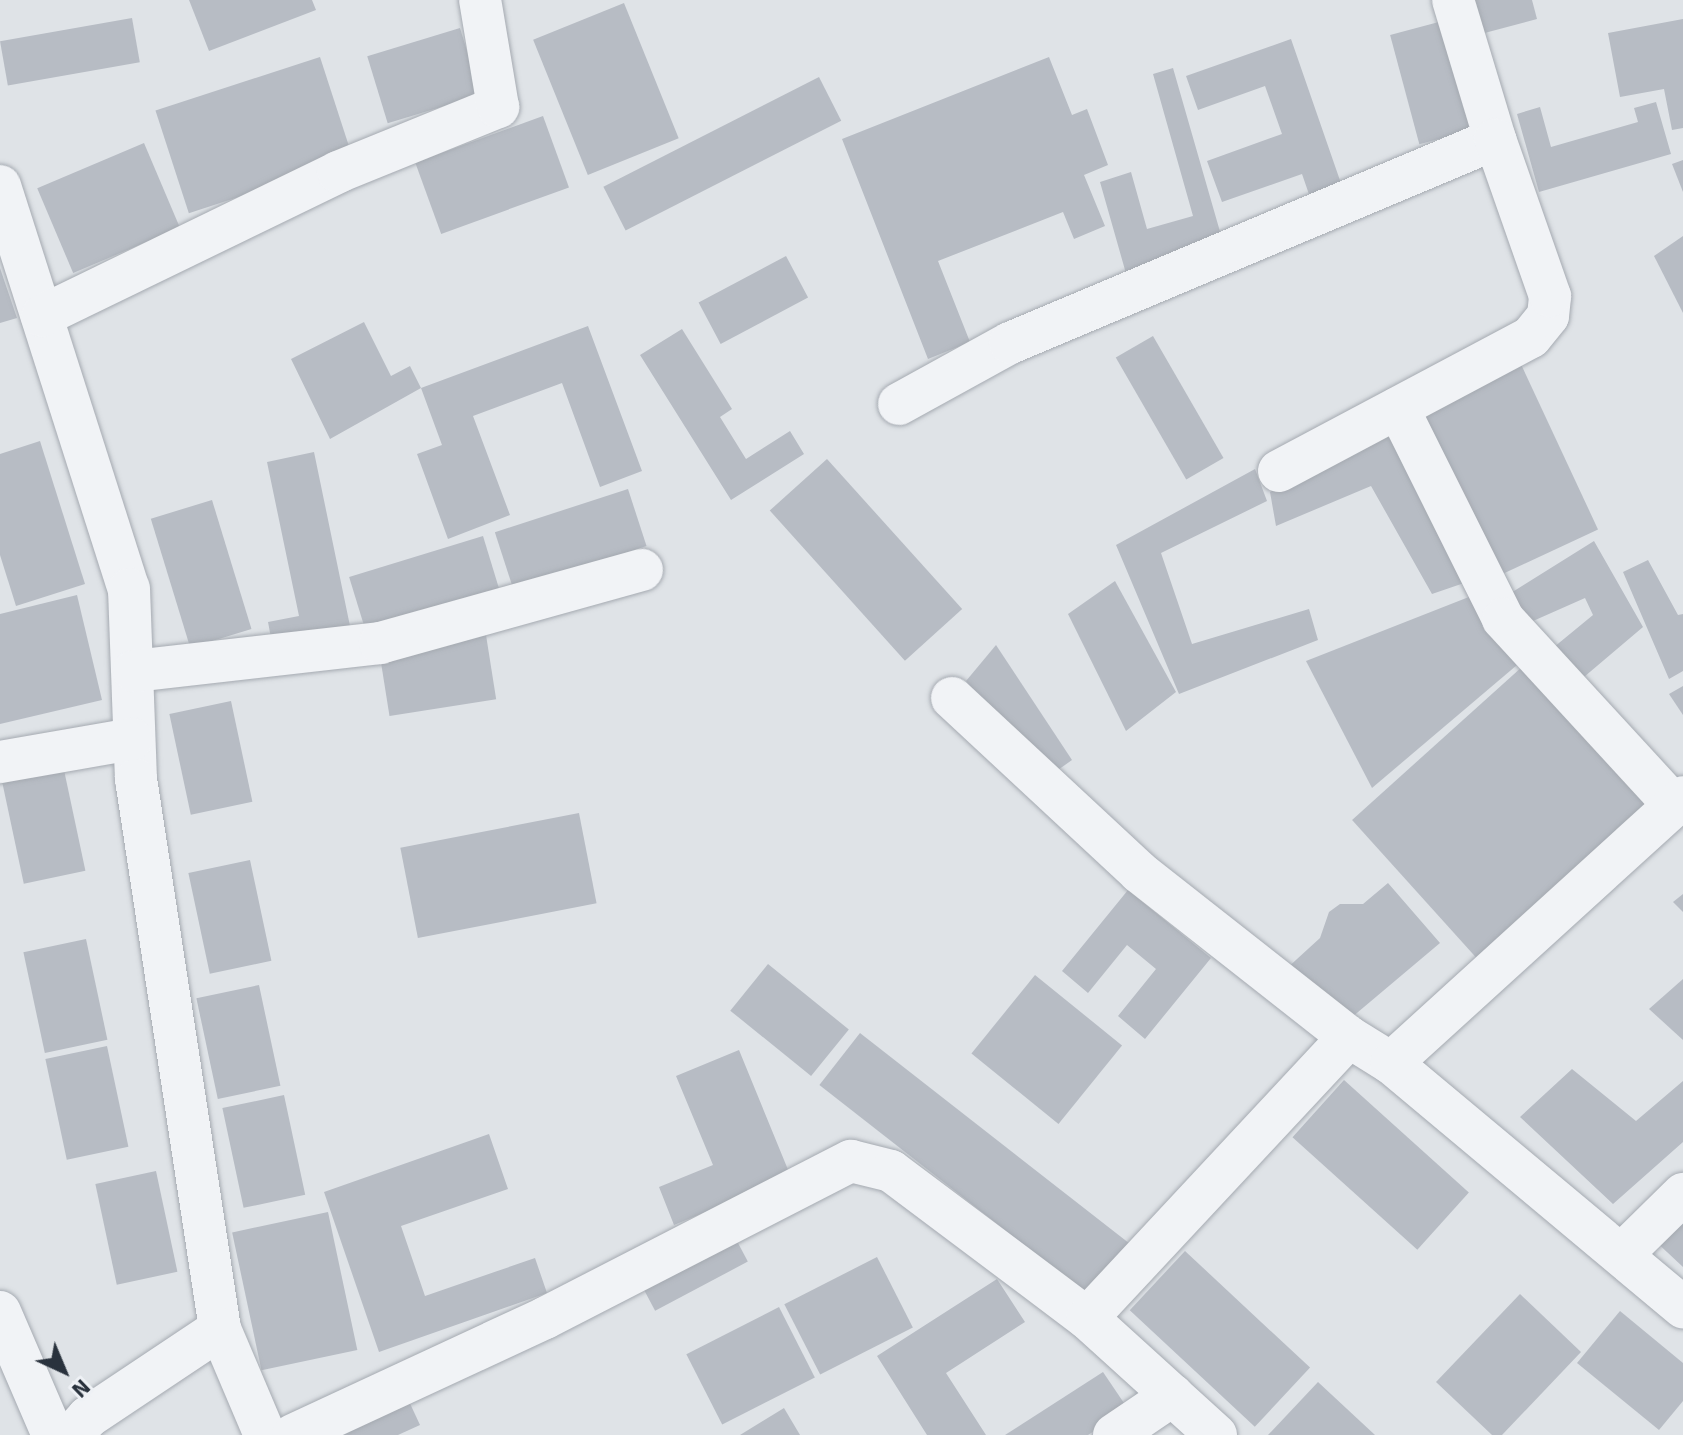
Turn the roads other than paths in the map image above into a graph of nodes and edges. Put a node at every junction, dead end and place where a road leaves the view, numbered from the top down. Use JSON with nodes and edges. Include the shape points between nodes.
{"nodes":[{"id":1,"x":480,"y":0,"type":"edge"},
{"id":2,"x":1453,"y":0,"type":"edge"},
{"id":3,"x":1495,"y":139,"type":"junction"},
{"id":4,"x":0,"y":186,"type":"edge"},
{"id":5,"x":42,"y":316,"type":"junction"},
{"id":6,"x":899,"y":404,"type":"dead end"},
{"id":7,"x":1398,"y":408,"type":"junction"},
{"id":8,"x":1279,"y":471,"type":"dead end"},
{"id":9,"x":642,"y":570,"type":"dead end"},
{"id":10,"x":134,"y":671,"type":"junction"},
{"id":11,"x":952,"y":698,"type":"dead end"},
{"id":12,"x":132,"y":739,"type":"junction"},
{"id":13,"x":0,"y":762,"type":"edge"},
{"id":14,"x":1679,"y":801,"type":"edge"},
{"id":15,"x":1349,"y":1037,"type":"junction"},
{"id":16,"x":1391,"y":1063,"type":"junction"},
{"id":17,"x":1683,"y":1194,"type":"edge"},
{"id":18,"x":1622,"y":1254,"type":"junction"},
{"id":19,"x":1683,"y":1307,"type":"edge"},
{"id":20,"x":0,"y":1312,"type":"edge"},
{"id":21,"x":1087,"y":1318,"type":"junction"},
{"id":22,"x":220,"y":1329,"type":"junction"},
{"id":23,"x":1173,"y":1395,"type":"junction"},
{"id":24,"x":53,"y":1435,"type":"edge"},
{"id":25,"x":72,"y":1435,"type":"edge"},
{"id":26,"x":265,"y":1435,"type":"edge"},
{"id":27,"x":293,"y":1435,"type":"edge"},
{"id":28,"x":1114,"y":1435,"type":"edge"},
{"id":29,"x":1216,"y":1435,"type":"edge"}],
"edges":[{"from":1,"to":5,"type":"street","via":[[498,107],[338,172]]},
{"from":2,"to":3,"type":"street"},
{"from":3,"to":6,"type":"street","via":[[1010,343]]},
{"from":3,"to":7,"type":"street","via":[[1550,296],[1548,316],[1531,337]]},
{"from":4,"to":5,"type":"street"},
{"from":5,"to":10,"type":"street","via":[[129,589]]},
{"from":7,"to":8,"type":"street"},
{"from":7,"to":14,"type":"street","via":[[1503,619]]},
{"from":9,"to":10,"type":"street","via":[[380,643]]},
{"from":10,"to":12,"type":"street"},
{"from":11,"to":15,"type":"street","via":[[1139,872]]},
{"from":12,"to":13,"type":"street"},
{"from":12,"to":22,"type":"street"},
{"from":14,"to":16,"type":"street"},
{"from":15,"to":16,"type":"street"},
{"from":15,"to":21,"type":"street"},
{"from":16,"to":18,"type":"street"},
{"from":17,"to":18,"type":"street"},
{"from":18,"to":19,"type":"street"},
{"from":20,"to":24,"type":"street"},
{"from":21,"to":23,"type":"street"},
{"from":21,"to":27,"type":"street","via":[[891,1171],[851,1161],[545,1318]]},
{"from":22,"to":25,"type":"street","via":[[88,1417]]},
{"from":22,"to":26,"type":"street"},
{"from":23,"to":28,"type":"street"},
{"from":23,"to":29,"type":"street"}]}
